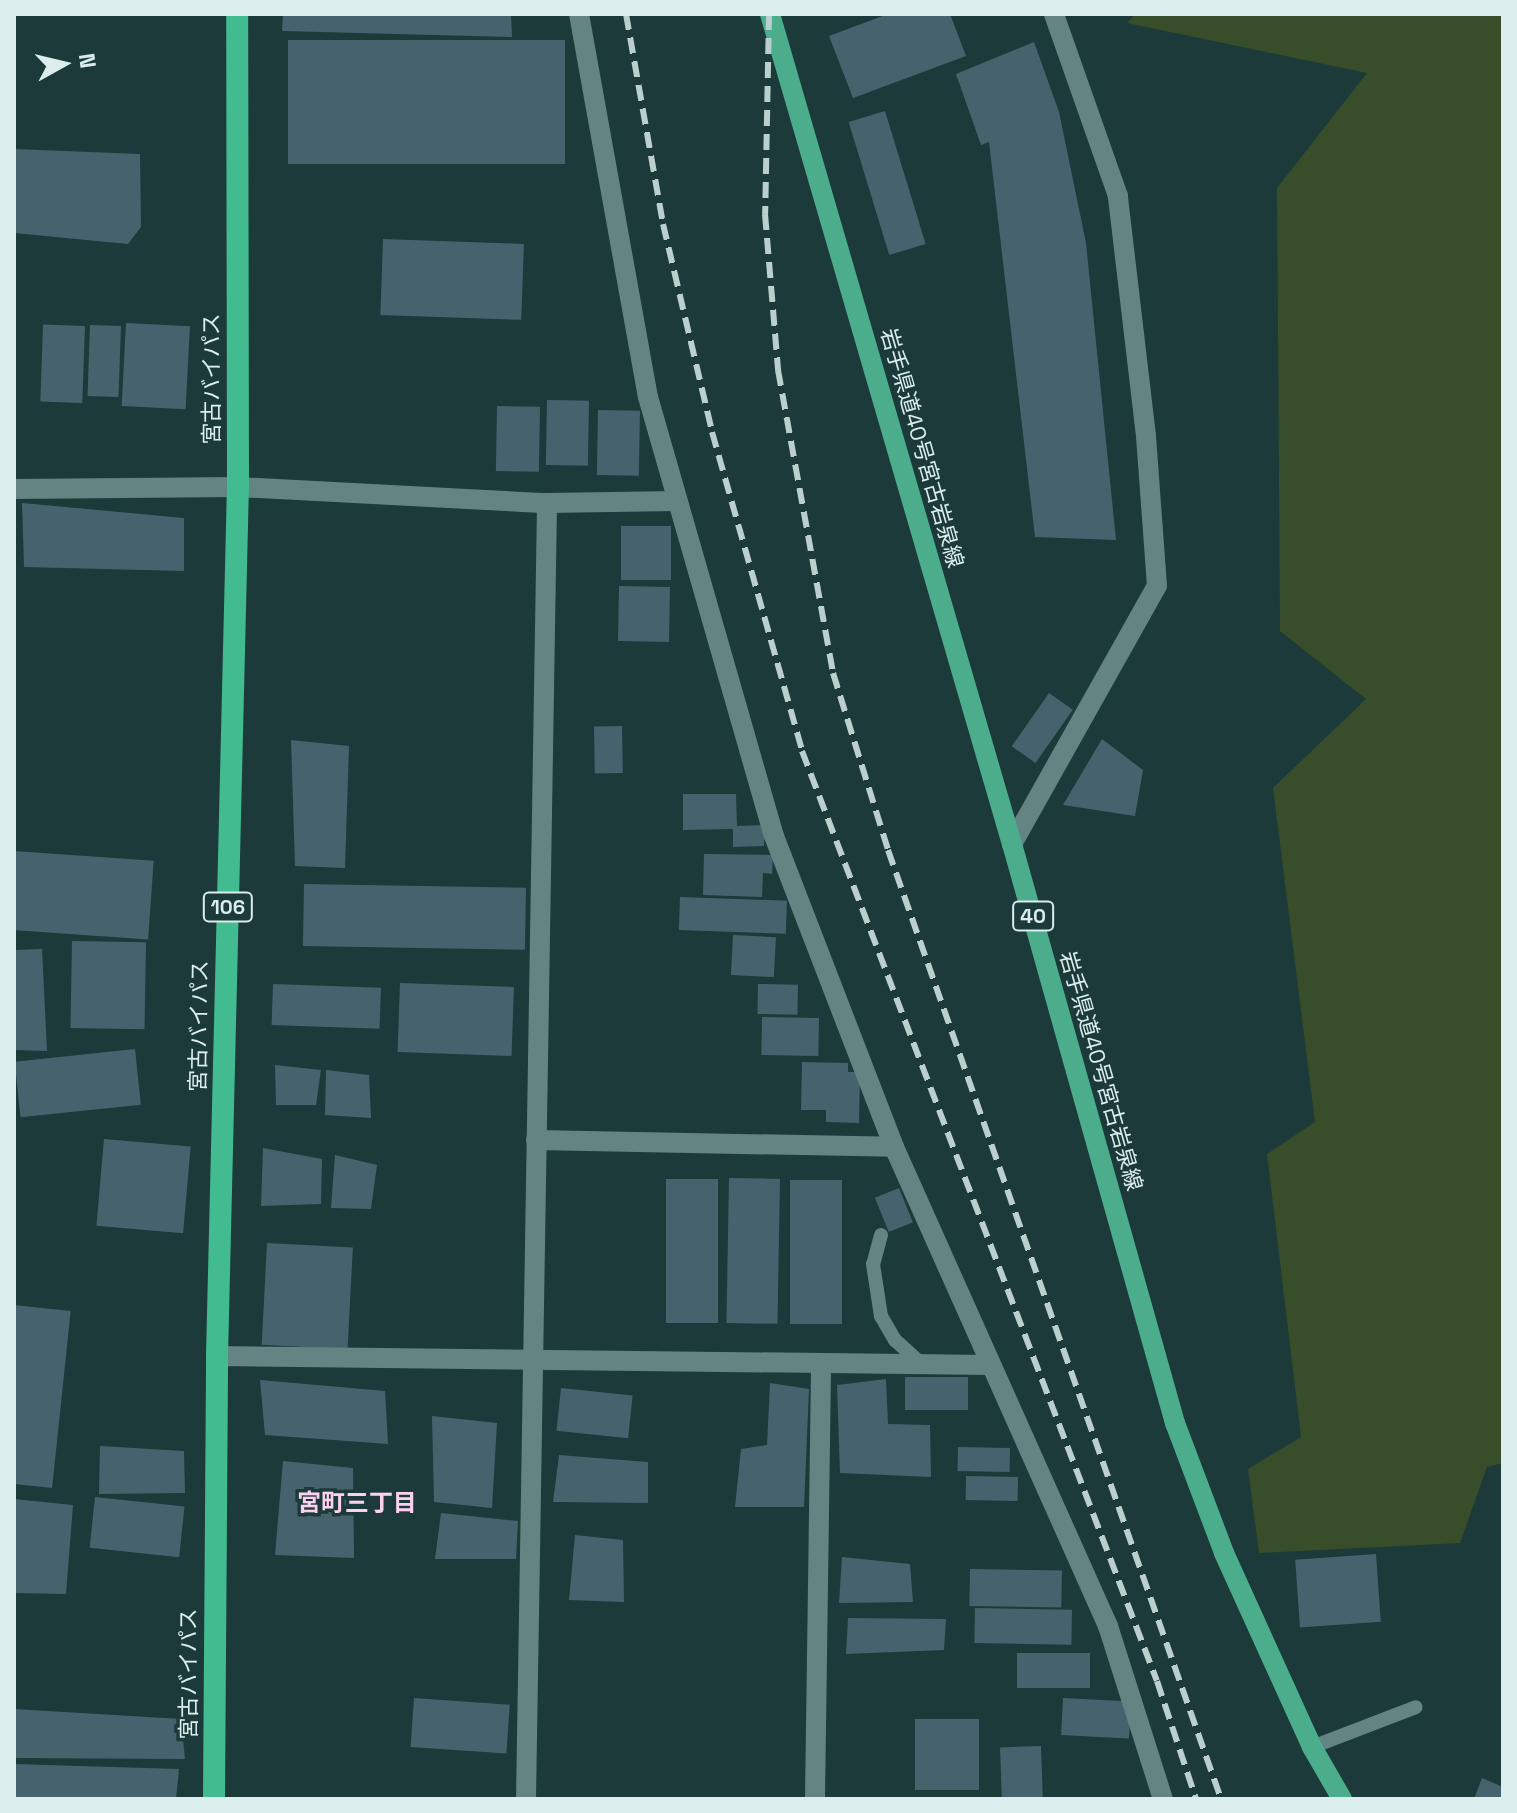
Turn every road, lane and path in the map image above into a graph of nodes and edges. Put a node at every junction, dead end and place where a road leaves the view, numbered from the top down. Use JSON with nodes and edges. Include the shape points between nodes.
{"nodes":[{"id":1,"x":237,"y":14,"type":"edge"},
{"id":2,"x":579,"y":14,"type":"edge"},
{"id":3,"x":770,"y":14,"type":"edge"},
{"id":4,"x":1054,"y":14,"type":"edge"},
{"id":5,"x":238,"y":487,"type":"junction"},
{"id":6,"x":14,"y":489,"type":"edge"},
{"id":7,"x":676,"y":501,"type":"junction"},
{"id":8,"x":547,"y":503,"type":"junction"},
{"id":9,"x":1012,"y":844,"type":"junction"},
{"id":10,"x":536,"y":1140,"type":"junction"},
{"id":11,"x":894,"y":1147,"type":"junction"},
{"id":12,"x":881,"y":1235,"type":"dead end"},
{"id":13,"x":217,"y":1356,"type":"junction"},
{"id":14,"x":533,"y":1359,"type":"junction"},
{"id":15,"x":821,"y":1363,"type":"junction"},
{"id":16,"x":922,"y":1364,"type":"junction"},
{"id":17,"x":991,"y":1365,"type":"junction"},
{"id":18,"x":1416,"y":1707,"type":"dead end"},
{"id":19,"x":1312,"y":1747,"type":"junction"},
{"id":20,"x":214,"y":1799,"type":"edge"},
{"id":21,"x":526,"y":1799,"type":"edge"},
{"id":22,"x":815,"y":1799,"type":"edge"},
{"id":23,"x":1163,"y":1799,"type":"edge"},
{"id":24,"x":1342,"y":1799,"type":"edge"}],
"edges":[{"from":1,"to":5,"type":"highway","name":"宮古バイパス","number":"106"},
{"from":2,"to":7,"type":"street","via":[[648,397]]},
{"from":3,"to":9,"type":"main road","name":"岩手県道40号宮古岩泉線","number":"40"},
{"from":4,"to":9,"type":"street","via":[[1118,196],[1157,586]]},
{"from":5,"to":6,"type":"street"},
{"from":5,"to":8,"type":"street"},
{"from":5,"to":13,"type":"highway","name":"宮古バイパス","number":"106"},
{"from":7,"to":8,"type":"street"},
{"from":7,"to":11,"type":"street","via":[[774,836]]},
{"from":8,"to":10,"type":"street"},
{"from":9,"to":19,"type":"main road","name":"岩手県道40号宮古岩泉線","number":"40","via":[[1175,1423],[1224,1553]]},
{"from":10,"to":11,"type":"street"},
{"from":10,"to":14,"type":"street"},
{"from":11,"to":17,"type":"street"},
{"from":12,"to":16,"type":"lane","via":[[873,1264],[881,1316],[895,1340]]},
{"from":13,"to":14,"type":"street"},
{"from":13,"to":20,"type":"highway","name":"宮古バイパス","number":"106"},
{"from":14,"to":15,"type":"street"},
{"from":14,"to":21,"type":"street"},
{"from":15,"to":16,"type":"street"},
{"from":15,"to":22,"type":"street"},
{"from":16,"to":17,"type":"street"},
{"from":17,"to":23,"type":"street","via":[[1108,1626]]},
{"from":18,"to":19,"type":"lane"},
{"from":19,"to":24,"type":"main road","name":"岩手県道40号宮古岩泉線","number":"40"}]}
